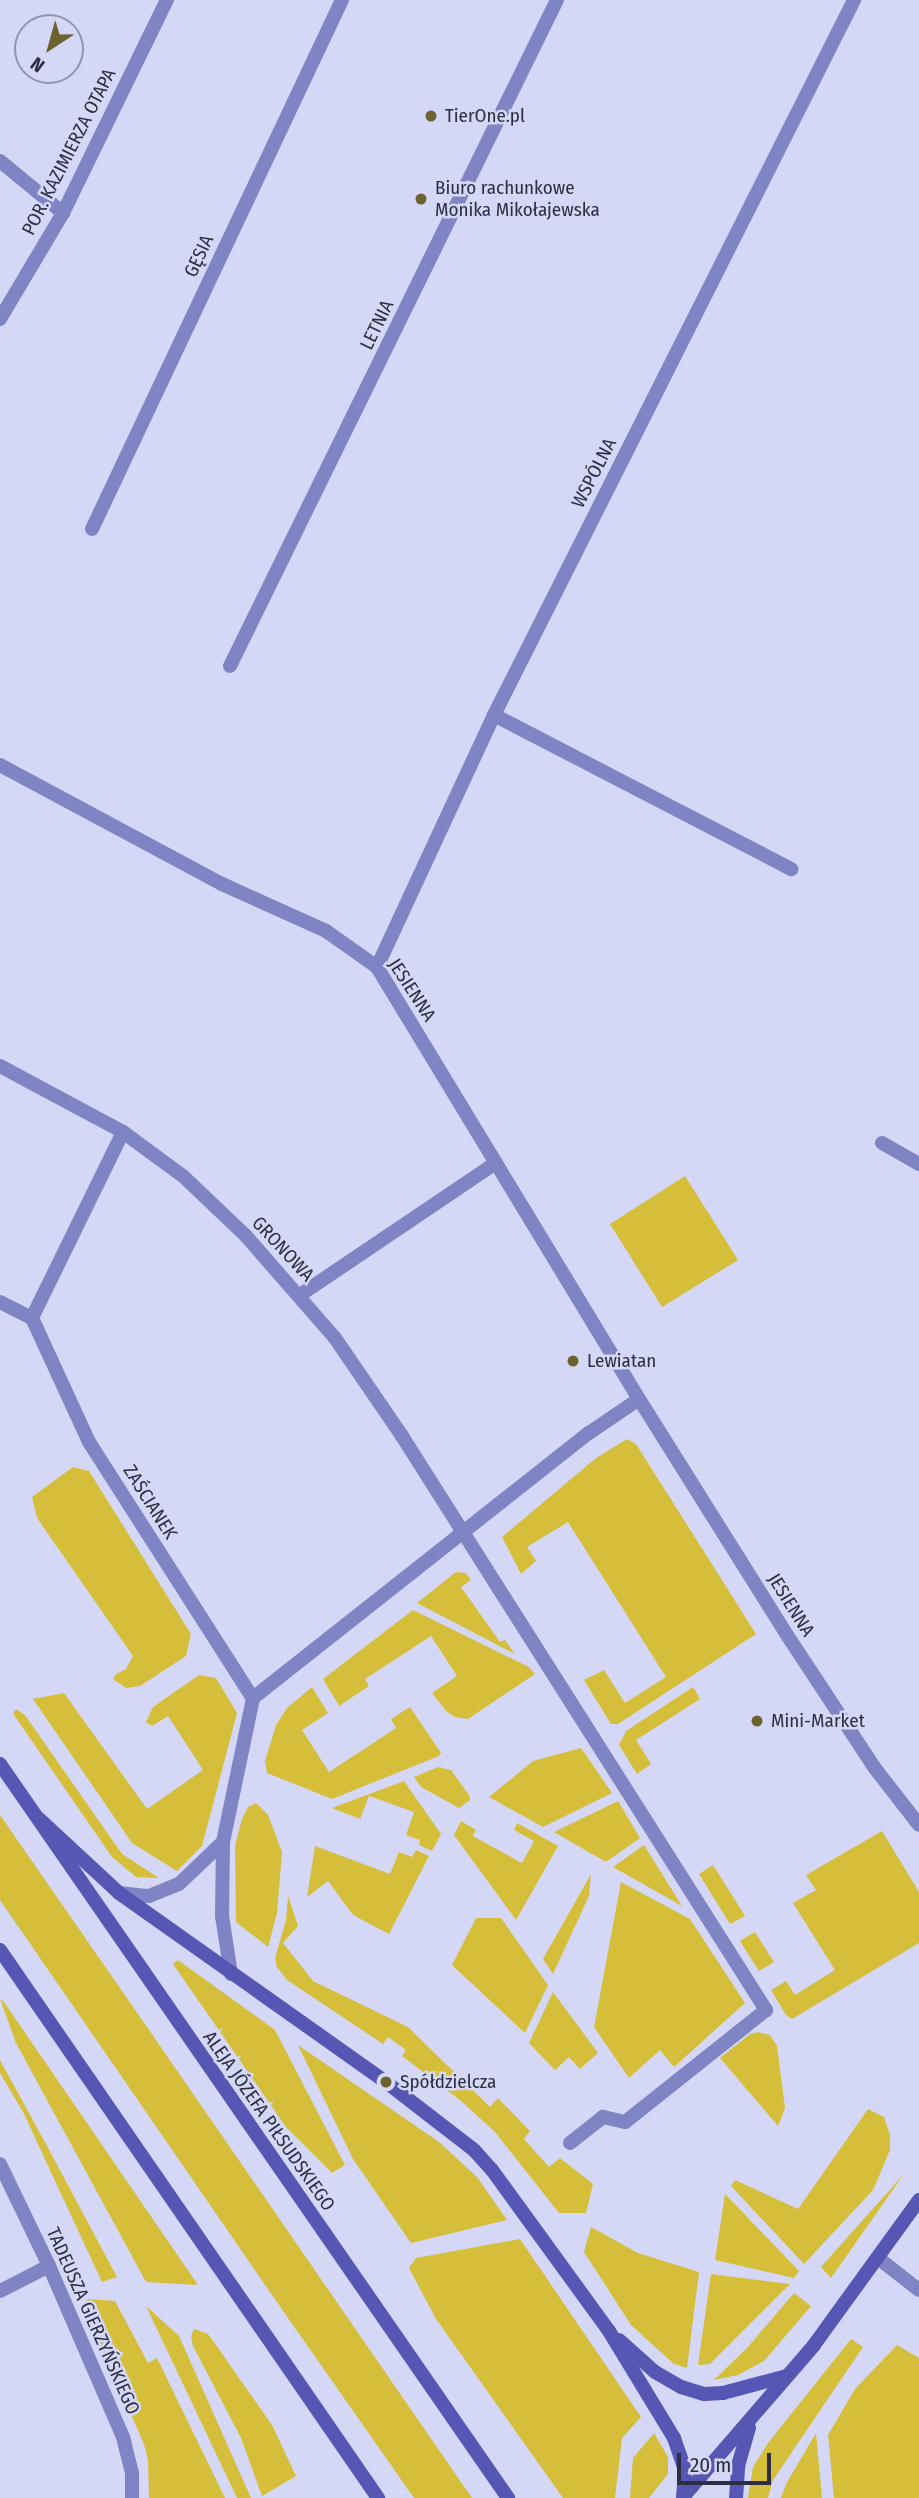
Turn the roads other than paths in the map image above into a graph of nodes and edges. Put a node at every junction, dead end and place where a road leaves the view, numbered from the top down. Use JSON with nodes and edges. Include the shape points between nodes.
{"nodes":[{"id":1,"x":167,"y":0,"type":"edge"},
{"id":2,"x":342,"y":0,"type":"edge"},
{"id":3,"x":557,"y":0,"type":"edge"},
{"id":4,"x":854,"y":0,"type":"edge"},
{"id":5,"x":0,"y":161,"type":"edge"},
{"id":6,"x":63,"y":214,"type":"junction"},
{"id":7,"x":0,"y":319,"type":"edge"},
{"id":8,"x":92,"y":529,"type":"dead end"},
{"id":9,"x":230,"y":666,"type":"dead end"},
{"id":10,"x":494,"y":715,"type":"junction"},
{"id":11,"x":0,"y":765,"type":"edge"},
{"id":12,"x":791,"y":869,"type":"dead end"},
{"id":13,"x":377,"y":967,"type":"junction"},
{"id":14,"x":0,"y":1066,"type":"edge"},
{"id":15,"x":123,"y":1132,"type":"junction"},
{"id":16,"x":882,"y":1143,"type":"dead end"},
{"id":17,"x":496,"y":1163,"type":"junction"},
{"id":18,"x":919,"y":1164,"type":"edge"},
{"id":19,"x":300,"y":1295,"type":"junction"},
{"id":20,"x":0,"y":1302,"type":"edge"},
{"id":21,"x":32,"y":1318,"type":"junction"},
{"id":22,"x":639,"y":1399,"type":"junction"},
{"id":23,"x":464,"y":1534,"type":"junction"},
{"id":24,"x":253,"y":1698,"type":"junction"},
{"id":25,"x":0,"y":1764,"type":"edge"},
{"id":26,"x":38,"y":1818,"type":"junction"},
{"id":27,"x":919,"y":1825,"type":"edge"},
{"id":28,"x":223,"y":1842,"type":"junction"},
{"id":29,"x":119,"y":1893,"type":"junction"},
{"id":30,"x":0,"y":1950,"type":"edge"},
{"id":31,"x":230,"y":1974,"type":"junction"},
{"id":32,"x":570,"y":2143,"type":"dead end"},
{"id":33,"x":0,"y":2164,"type":"edge"},
{"id":34,"x":919,"y":2200,"type":"edge"},
{"id":35,"x":878,"y":2258,"type":"junction"},
{"id":36,"x":49,"y":2266,"type":"junction"},
{"id":37,"x":919,"y":2290,"type":"edge"},
{"id":38,"x":0,"y":2291,"type":"edge"},
{"id":39,"x":609,"y":2331,"type":"junction"},
{"id":40,"x":787,"y":2376,"type":"junction"},
{"id":41,"x":752,"y":2418,"type":"junction"},
{"id":42,"x":132,"y":2498,"type":"edge"},
{"id":43,"x":378,"y":2498,"type":"edge"},
{"id":44,"x":508,"y":2498,"type":"edge"},
{"id":45,"x":682,"y":2498,"type":"edge"},
{"id":46,"x":736,"y":2498,"type":"edge"}],
"edges":[{"from":1,"to":6,"type":"street","name":"POR. KAZIMIERZA OTAPA"},
{"from":2,"to":8,"type":"street","name":"GĘSIA"},
{"from":3,"to":9,"type":"street","name":"LETNIA"},
{"from":4,"to":10,"type":"street","name":"WSPÓLNA"},
{"from":5,"to":6,"type":"street"},
{"from":6,"to":7,"type":"street","name":"POR. KAZIMIERZA OTAPA"},
{"from":10,"to":12,"type":"street"},
{"from":10,"to":13,"type":"street","name":"WSPÓLNA"},
{"from":11,"to":13,"type":"street","name":"JESIENNA","via":[[222,884],[326,931]]},
{"from":13,"to":17,"type":"street","name":"JESIENNA"},
{"from":14,"to":15,"type":"street","name":"GRONOWA"},
{"from":15,"to":19,"type":"street","name":"GRONOWA","via":[[204,1194]]},
{"from":15,"to":21,"type":"street"},
{"from":16,"to":18,"type":"street"},
{"from":17,"to":19,"type":"street"},
{"from":17,"to":22,"type":"street","name":"JESIENNA"},
{"from":19,"to":23,"type":"street","name":"GRONOWA","via":[[362,1375]]},
{"from":20,"to":21,"type":"street"},
{"from":21,"to":24,"type":"street","name":"ZAŚCIANEK","via":[[89,1442]]},
{"from":22,"to":23,"type":"street","via":[[589,1433]]},
{"from":22,"to":27,"type":"street","name":"JESIENNA","via":[[859,1745]]},
{"from":23,"to":24,"type":"street"},
{"from":23,"to":32,"type":"street","name":"GRONOWA","via":[[766,2010],[625,2122],[603,2117]]},
{"from":24,"to":28,"type":"street"},
{"from":25,"to":26,"type":"main road","name":"ALEJA JÓZEFA PIŁSUDSKIEGO"},
{"from":26,"to":29,"type":"main road"},
{"from":26,"to":44,"type":"main road","name":"ALEJA JÓZEFA PIŁSUDSKIEGO"},
{"from":28,"to":29,"type":"street","via":[[173,1887],[149,1896]]},
{"from":28,"to":31,"type":"street","via":[[222,1916]]},
{"from":29,"to":31,"type":"main road"},
{"from":30,"to":43,"type":"main road"},
{"from":31,"to":39,"type":"main road","via":[[474,2150]]},
{"from":33,"to":36,"type":"street","name":"TADEUSZA GIERZYŃSKIEGO"},
{"from":34,"to":35,"type":"main road"},
{"from":35,"to":37,"type":"street"},
{"from":35,"to":40,"type":"main road"},
{"from":36,"to":38,"type":"street"},
{"from":36,"to":42,"type":"street","name":"TADEUSZA GIERZYŃSKIEGO","via":[[128,2451]]},
{"from":39,"to":40,"type":"main road","via":[[655,2372],[704,2394]]},
{"from":39,"to":45,"type":"main road","via":[[682,2455]]},
{"from":40,"to":41,"type":"main road"},
{"from":41,"to":45,"type":"main road"},
{"from":41,"to":46,"type":"main road","via":[[738,2466]]}]}
